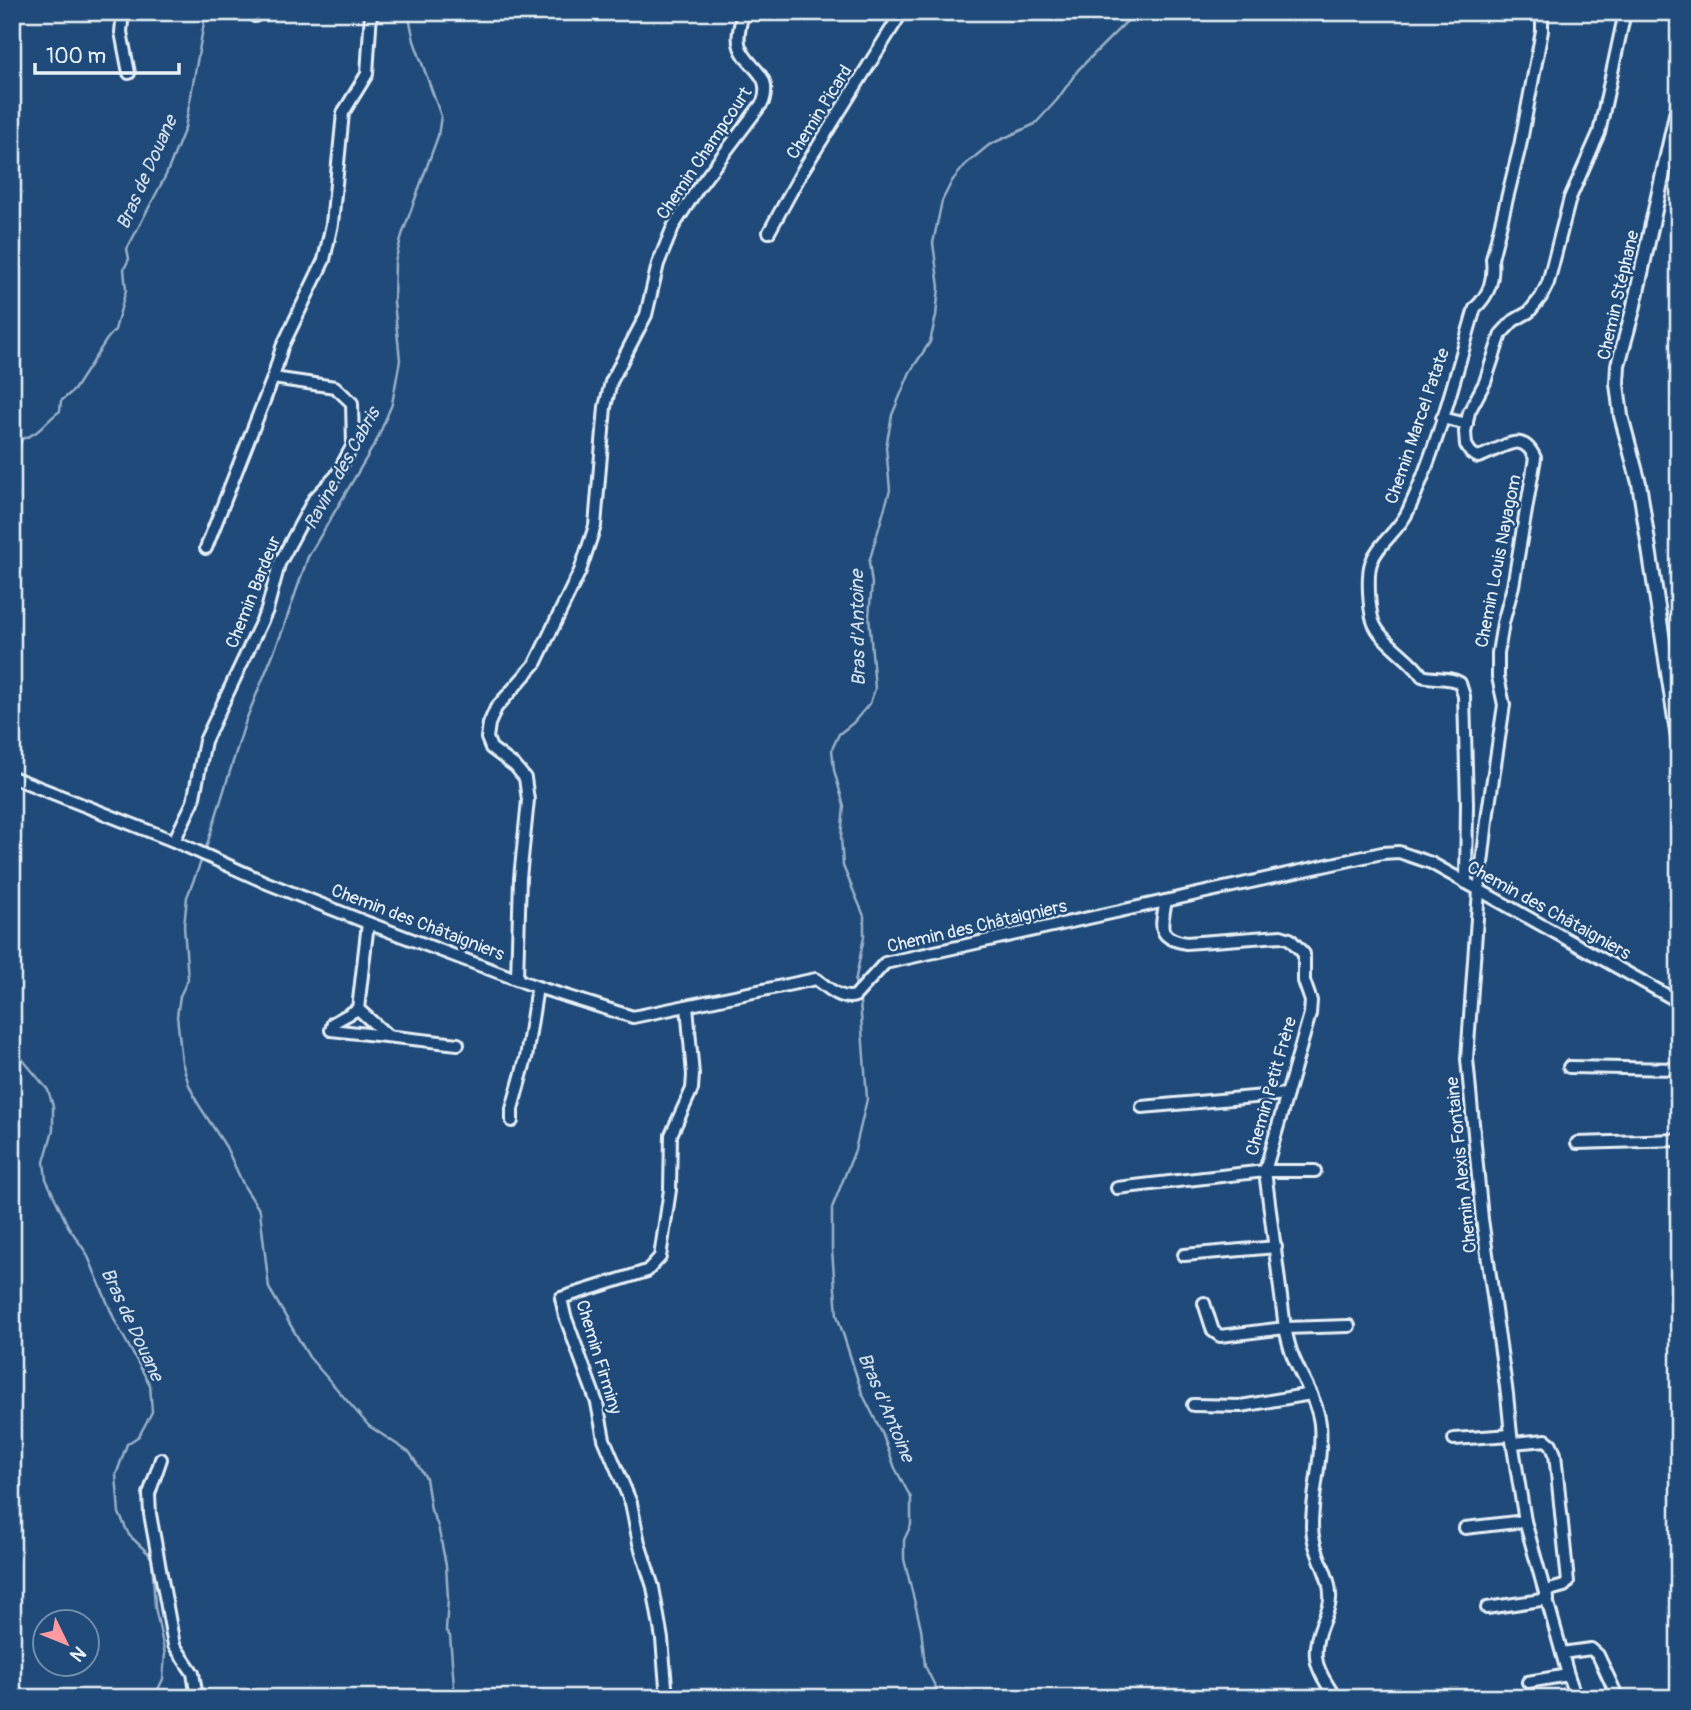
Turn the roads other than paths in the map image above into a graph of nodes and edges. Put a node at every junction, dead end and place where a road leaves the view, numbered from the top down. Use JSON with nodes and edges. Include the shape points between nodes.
{"nodes":[{"id":1,"x":123,"y":12,"type":"edge"},
{"id":2,"x":370,"y":12,"type":"edge"},
{"id":3,"x":743,"y":12,"type":"edge"},
{"id":4,"x":902,"y":12,"type":"edge"},
{"id":5,"x":1542,"y":12,"type":"edge"},
{"id":6,"x":1625,"y":12,"type":"edge"},
{"id":7,"x":128,"y":73,"type":"dead end"},
{"id":8,"x":1679,"y":102,"type":"edge"},
{"id":9,"x":769,"y":232,"type":"dead end"},
{"id":10,"x":273,"y":378,"type":"junction"},
{"id":11,"x":1442,"y":418,"type":"junction"},
{"id":12,"x":1467,"y":424,"type":"junction"},
{"id":13,"x":206,"y":548,"type":"dead end"},
{"id":14,"x":1679,"y":745,"type":"edge"},
{"id":15,"x":12,"y":778,"type":"edge"},
{"id":16,"x":174,"y":841,"type":"junction"},
{"id":17,"x":1466,"y":883,"type":"junction"},
{"id":18,"x":1479,"y":890,"type":"junction"},
{"id":19,"x":1166,"y":901,"type":"junction"},
{"id":20,"x":368,"y":923,"type":"junction"},
{"id":21,"x":517,"y":978,"type":"junction"},
{"id":22,"x":537,"y":987,"type":"junction"},
{"id":23,"x":1679,"y":1002,"type":"edge"},
{"id":24,"x":687,"y":1006,"type":"junction"},
{"id":25,"x":358,"y":1009,"type":"junction"},
{"id":26,"x":388,"y":1037,"type":"junction"},
{"id":27,"x":458,"y":1044,"type":"dead end"},
{"id":28,"x":1569,"y":1067,"type":"dead end"},
{"id":29,"x":1679,"y":1069,"type":"edge"},
{"id":30,"x":1287,"y":1094,"type":"junction"},
{"id":31,"x":1142,"y":1107,"type":"dead end"},
{"id":32,"x":512,"y":1121,"type":"dead end"},
{"id":33,"x":1679,"y":1140,"type":"edge"},
{"id":34,"x":1577,"y":1143,"type":"dead end"},
{"id":35,"x":1265,"y":1171,"type":"junction"},
{"id":36,"x":1315,"y":1171,"type":"dead end"},
{"id":37,"x":1117,"y":1188,"type":"dead end"},
{"id":38,"x":1276,"y":1247,"type":"junction"},
{"id":39,"x":1184,"y":1255,"type":"dead end"},
{"id":40,"x":1204,"y":1303,"type":"dead end"},
{"id":41,"x":1349,"y":1326,"type":"dead end"},
{"id":42,"x":1284,"y":1328,"type":"junction"},
{"id":43,"x":1311,"y":1394,"type":"junction"},
{"id":44,"x":1193,"y":1405,"type":"dead end"},
{"id":45,"x":1454,"y":1439,"type":"dead end"},
{"id":46,"x":1512,"y":1439,"type":"junction"},
{"id":47,"x":161,"y":1460,"type":"dead end"},
{"id":48,"x":1525,"y":1521,"type":"junction"},
{"id":49,"x":1465,"y":1528,"type":"dead end"},
{"id":50,"x":1547,"y":1595,"type":"junction"},
{"id":51,"x":1487,"y":1608,"type":"dead end"},
{"id":52,"x":1562,"y":1653,"type":"junction"},
{"id":53,"x":1568,"y":1675,"type":"junction"},
{"id":54,"x":1528,"y":1682,"type":"dead end"},
{"id":55,"x":197,"y":1698,"type":"edge"},
{"id":56,"x":667,"y":1698,"type":"edge"},
{"id":57,"x":1336,"y":1698,"type":"edge"},
{"id":58,"x":1576,"y":1698,"type":"edge"},
{"id":59,"x":1618,"y":1698,"type":"edge"}],
"edges":[{"from":1,"to":7,"type":"street","via":[[121,32]]},
{"from":2,"to":10,"type":"street","via":[[367,74],[343,113],[324,260],[282,347]]},
{"from":3,"to":21,"type":"street","name":"Chemin Champcourt","via":[[739,43],[768,89],[764,102],[673,227],[646,314],[611,382],[595,526],[580,571],[535,664],[496,708],[489,724],[486,738],[491,748],[525,778],[528,800]]},
{"from":4,"to":9,"type":"street","name":"Chemin Picard"},
{"from":5,"to":11,"type":"street","name":"Chemin Marcel Patate","via":[[1542,31],[1492,259],[1490,288],[1475,308]]},
{"from":6,"to":12,"type":"street","via":[[1599,133],[1570,198],[1548,283],[1529,312],[1501,334]]},
{"from":8,"to":14,"type":"main road","name":"Chemin Stéphane","via":[[1617,384],[1620,416],[1639,483]]},
{"from":10,"to":13,"type":"street"},
{"from":10,"to":16,"type":"street","name":"Chemin Bardeur","via":[[335,387],[352,403],[353,445],[336,476],[314,499],[279,564],[267,610],[205,741],[193,802]]},
{"from":11,"to":12,"type":"street"},
{"from":11,"to":17,"type":"street","name":"Chemin Marcel Patate","via":[[1406,514],[1370,564],[1369,586],[1373,623],[1384,638],[1423,676],[1435,680],[1450,677],[1460,683],[1464,696]]},
{"from":12,"to":18,"type":"street","name":"Chemin Louis Nayagom","via":[[1466,445],[1478,457],[1512,441],[1530,447],[1535,458],[1498,653],[1504,705]]},
{"from":15,"to":16,"type":"street","name":"Chemin des Châtaigniers"},
{"from":16,"to":20,"type":"street","name":"Chemin des Châtaigniers"},
{"from":17,"to":18,"type":"street","name":"Chemin des Châtaigniers"},
{"from":17,"to":19,"type":"street","name":"Chemin des Châtaigniers","via":[[1431,863],[1399,852],[1382,853]]},
{"from":18,"to":23,"type":"street","name":"Chemin des Châtaigniers"},
{"from":18,"to":46,"type":"street","name":"Chemin Alexis Fontaine","via":[[1467,1059],[1482,1219]]},
{"from":19,"to":24,"type":"street","name":"Chemin des Châtaigniers","via":[[885,963],[849,998],[816,979]]},
{"from":19,"to":30,"type":"street","name":"Chemin Petit Frère","via":[[1161,926],[1165,936],[1174,941],[1281,936],[1304,954],[1310,1014]]},
{"from":20,"to":21,"type":"street","name":"Chemin des Châtaigniers"},
{"from":20,"to":25,"type":"street"},
{"from":21,"to":22,"type":"street","name":"Chemin des Châtaigniers"},
{"from":22,"to":24,"type":"street","name":"Chemin des Châtaigniers","via":[[632,1017]]},
{"from":22,"to":32,"type":"street"},
{"from":24,"to":56,"type":"street","name":"Chemin Firminy","via":[[692,1089],[671,1135],[670,1189],[660,1257],[647,1271],[561,1298],[597,1403],[604,1439],[631,1503],[653,1587]]},
{"from":25,"to":26,"type":"street"},
{"from":25,"to":26,"type":"street","via":[[333,1023],[331,1030]]},
{"from":26,"to":27,"type":"street"},
{"from":28,"to":29,"type":"street"},
{"from":30,"to":31,"type":"street"},
{"from":30,"to":35,"type":"street","name":"Chemin Petit Frère"},
{"from":33,"to":34,"type":"street"},
{"from":35,"to":36,"type":"street"},
{"from":35,"to":37,"type":"street"},
{"from":35,"to":38,"type":"street","name":"Chemin Petit Frère"},
{"from":38,"to":39,"type":"street"},
{"from":38,"to":42,"type":"street","name":"Chemin Petit Frère"},
{"from":40,"to":42,"type":"street","via":[[1213,1331],[1220,1336]]},
{"from":41,"to":42,"type":"street"},
{"from":42,"to":43,"type":"street","name":"Chemin Petit Frère"},
{"from":43,"to":44,"type":"street","via":[[1241,1406]]},
{"from":43,"to":57,"type":"street","name":"Chemin Petit Frère","via":[[1320,1423],[1313,1539],[1331,1599],[1314,1651],[1316,1664]]},
{"from":45,"to":46,"type":"street"},
{"from":46,"to":48,"type":"street","name":"Chemin Alexis Fontaine"},
{"from":46,"to":50,"type":"street","via":[[1546,1440],[1555,1454],[1568,1582]]},
{"from":47,"to":55,"type":"street","via":[[149,1494],[150,1514],[174,1645],[193,1673]]},
{"from":48,"to":49,"type":"street"},
{"from":48,"to":50,"type":"street","name":"Chemin Alexis Fontaine"},
{"from":50,"to":51,"type":"street"},
{"from":50,"to":52,"type":"street","name":"Chemin Alexis Fontaine"},
{"from":52,"to":53,"type":"street","name":"Chemin Alexis Fontaine"},
{"from":52,"to":59,"type":"street","via":[[1591,1649]]},
{"from":53,"to":54,"type":"street"},
{"from":53,"to":58,"type":"street","name":"Chemin Alexis Fontaine"}]}
